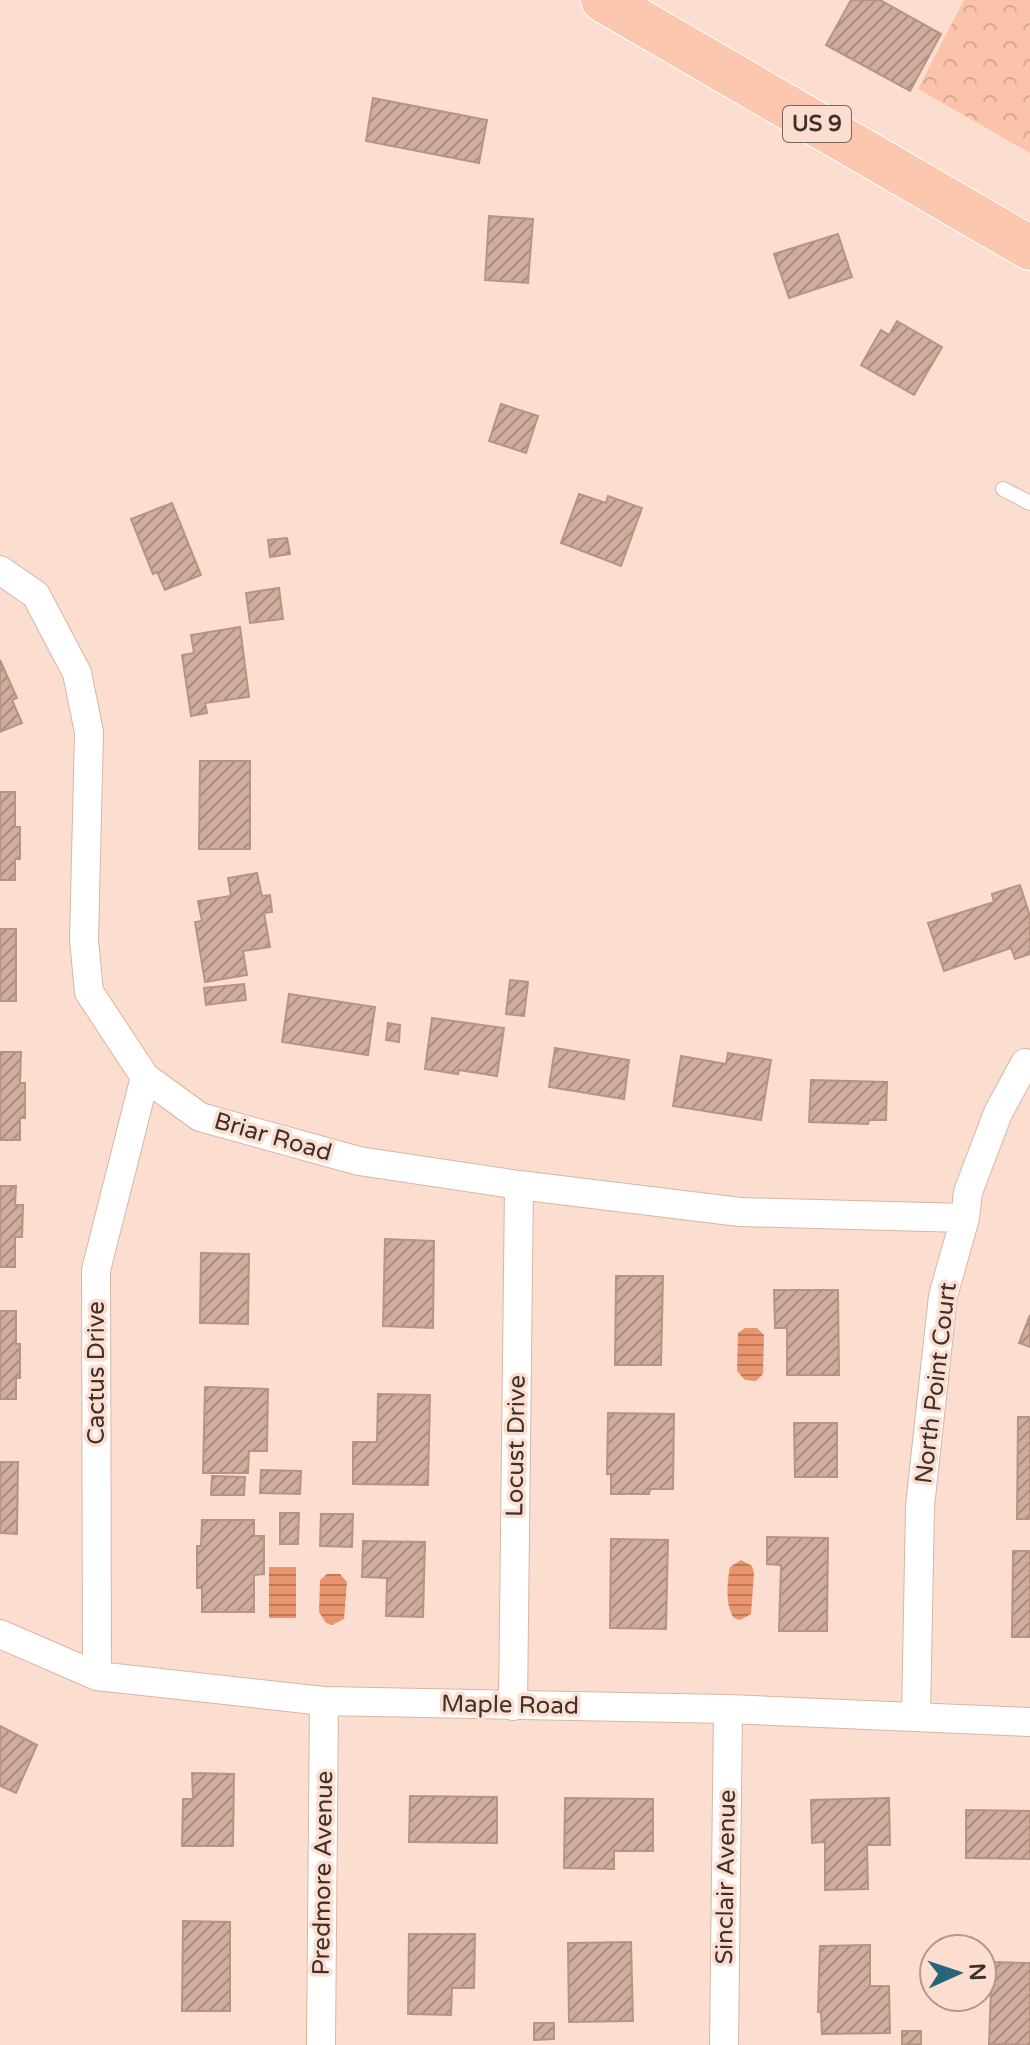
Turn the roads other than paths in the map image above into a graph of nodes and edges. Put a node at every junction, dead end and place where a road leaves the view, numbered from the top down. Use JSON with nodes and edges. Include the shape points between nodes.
{"nodes":[{"id":1,"x":603,"y":0,"type":"edge"},
{"id":2,"x":1030,"y":248,"type":"edge"},
{"id":3,"x":1003,"y":489,"type":"dead end"},
{"id":4,"x":1030,"y":503,"type":"edge"},
{"id":5,"x":0,"y":570,"type":"edge"},
{"id":6,"x":1025,"y":1063,"type":"dead end"},
{"id":7,"x":145,"y":1077,"type":"junction"},
{"id":8,"x":519,"y":1185,"type":"junction"},
{"id":9,"x":965,"y":1218,"type":"junction"},
{"id":10,"x":0,"y":1634,"type":"edge"},
{"id":11,"x":97,"y":1676,"type":"junction"},
{"id":12,"x":324,"y":1701,"type":"junction"},
{"id":13,"x":513,"y":1706,"type":"junction"},
{"id":14,"x":728,"y":1709,"type":"junction"},
{"id":15,"x":916,"y":1717,"type":"junction"},
{"id":16,"x":1030,"y":1722,"type":"edge"},
{"id":17,"x":321,"y":2045,"type":"edge"},
{"id":18,"x":724,"y":2045,"type":"edge"}],
"edges":[{"from":1,"to":2,"type":"highway","number":"US 9"},
{"from":3,"to":4,"type":"lane"},
{"from":5,"to":7,"type":"street","name":"Briar Road","via":[[36,595],[77,673],[89,732],[84,940],[89,992]]},
{"from":6,"to":9,"type":"street","name":"North Point Court","via":[[998,1113],[968,1192]]},
{"from":7,"to":8,"type":"street","name":"Briar Road","via":[[200,1117],[359,1161]]},
{"from":7,"to":11,"type":"street","name":"Cactus Drive","via":[[96,1270]]},
{"from":8,"to":9,"type":"street","name":"Briar Road","via":[[740,1212]]},
{"from":8,"to":13,"type":"street","name":"Locust Drive"},
{"from":9,"to":15,"type":"street","name":"North Point Court","via":[[943,1296],[930,1398],[920,1506]]},
{"from":10,"to":11,"type":"street","name":"Maple Road"},
{"from":11,"to":12,"type":"street","name":"Maple Road"},
{"from":12,"to":13,"type":"street","name":"Maple Road"},
{"from":12,"to":17,"type":"street","name":"Predmore Avenue"},
{"from":13,"to":14,"type":"street","name":"Maple Road"},
{"from":14,"to":15,"type":"street","name":"Maple Road"},
{"from":14,"to":18,"type":"street","name":"Sinclair Avenue"},
{"from":15,"to":16,"type":"street","name":"Maple Road"}]}
